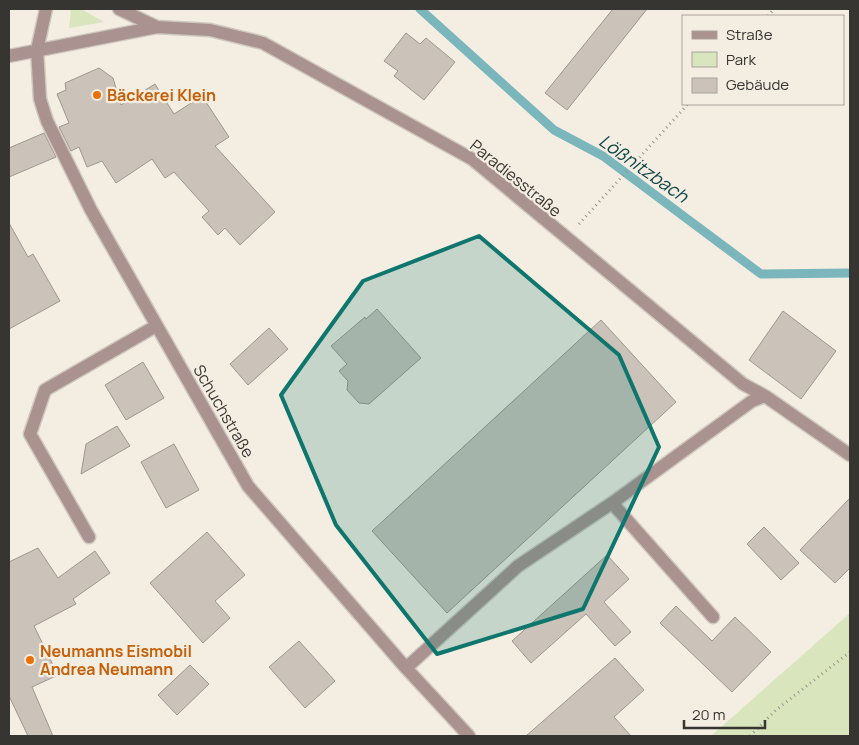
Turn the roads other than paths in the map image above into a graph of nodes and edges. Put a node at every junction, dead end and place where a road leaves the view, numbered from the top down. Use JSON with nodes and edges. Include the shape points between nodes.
{"nodes":[{"id":1,"x":46,"y":9,"type":"edge"},
{"id":2,"x":119,"y":9,"type":"edge"},
{"id":3,"x":157,"y":27,"type":"junction"},
{"id":4,"x":37,"y":50,"type":"junction"},
{"id":5,"x":9,"y":56,"type":"edge"},
{"id":6,"x":156,"y":326,"type":"junction"},
{"id":7,"x":765,"y":396,"type":"junction"},
{"id":8,"x":850,"y":455,"type":"edge"},
{"id":9,"x":612,"y":503,"type":"junction"},
{"id":10,"x":89,"y":537,"type":"dead end"},
{"id":11,"x":713,"y":617,"type":"dead end"},
{"id":12,"x":406,"y":668,"type":"junction"},
{"id":13,"x":469,"y":736,"type":"edge"}],
"edges":[{"from":1,"to":4,"type":"street","name":"Schuchstraße"},
{"from":2,"to":3,"type":"street","name":"Paradiesstraße"},
{"from":3,"to":4,"type":"street"},
{"from":3,"to":7,"type":"street","name":"Paradiesstraße","via":[[210,30],[263,43],[472,159],[743,384]]},
{"from":4,"to":5,"type":"street"},
{"from":4,"to":6,"type":"street","name":"Schuchstraße","via":[[40,99],[47,121],[91,210]]},
{"from":6,"to":10,"type":"street","via":[[45,390],[30,434]]},
{"from":6,"to":12,"type":"street","name":"Schuchstraße","via":[[248,486]]},
{"from":7,"to":8,"type":"street","name":"Paradiesstraße"},
{"from":7,"to":9,"type":"street","via":[[752,401]]},
{"from":9,"to":11,"type":"street"},
{"from":9,"to":12,"type":"street","via":[[518,566]]},
{"from":12,"to":13,"type":"street","name":"Schuchstraße"}]}
